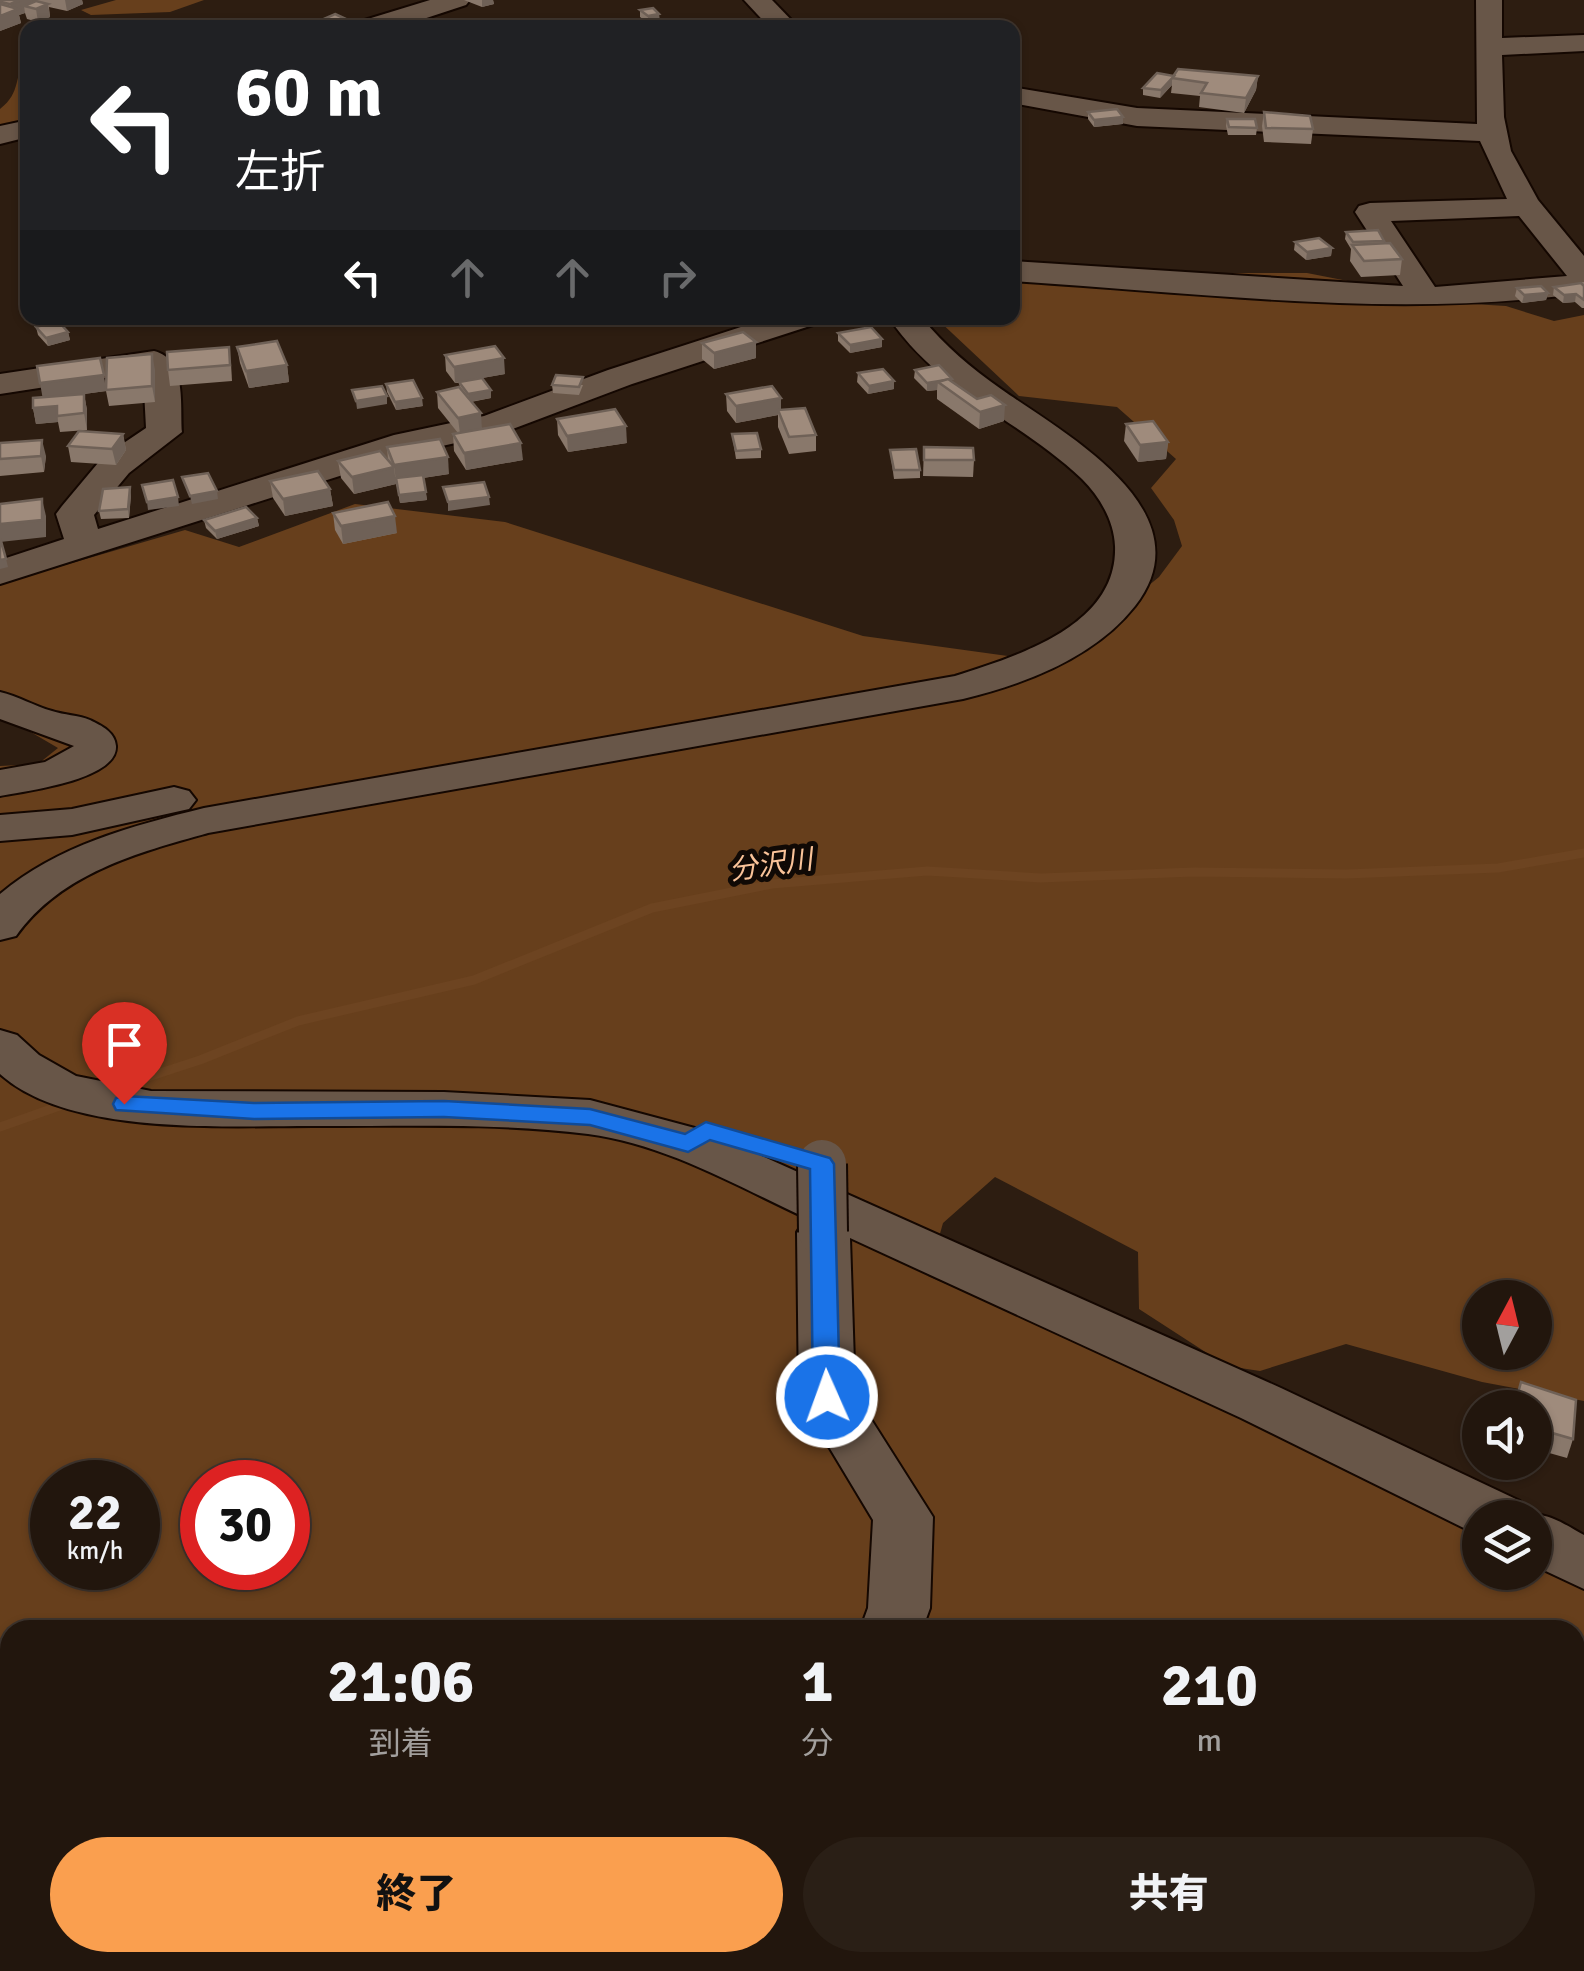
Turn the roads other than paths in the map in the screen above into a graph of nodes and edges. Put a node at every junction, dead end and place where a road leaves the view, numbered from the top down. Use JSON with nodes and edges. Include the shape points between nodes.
{"nodes":[{"id":1,"x":457,"y":0,"type":"edge"},
{"id":2,"x":757,"y":0,"type":"edge"},
{"id":3,"x":1488,"y":0,"type":"edge"},
{"id":4,"x":393,"y":20,"type":"edge"},
{"id":5,"x":778,"y":20,"type":"edge"},
{"id":6,"x":1584,"y":43,"type":"edge"},
{"id":7,"x":1491,"y":46,"type":"junction"},
{"id":8,"x":1020,"y":96,"type":"edge"},
{"id":9,"x":1492,"y":133,"type":"junction"},
{"id":10,"x":1531,"y":208,"type":"junction"},
{"id":11,"x":1020,"y":272,"type":"edge"},
{"id":12,"x":1584,"y":275,"type":"edge"},
{"id":13,"x":1584,"y":283,"type":"edge"},
{"id":14,"x":1426,"y":297,"type":"junction"},
{"id":15,"x":780,"y":325,"type":"edge"},
{"id":16,"x":909,"y":325,"type":"edge"},
{"id":17,"x":0,"y":384,"type":"edge"},
{"id":18,"x":85,"y":546,"type":"junction"},
{"id":19,"x":0,"y":572,"type":"edge"},
{"id":20,"x":0,"y":704,"type":"edge"},
{"id":21,"x":0,"y":783,"type":"edge"},
{"id":22,"x":350,"y":792,"type":"junction"},
{"id":23,"x":0,"y":828,"type":"edge"},
{"id":24,"x":0,"y":926,"type":"edge"},
{"id":25,"x":0,"y":1046,"type":"edge"},
{"id":26,"x":688,"y":1144,"type":"junction"},
{"id":27,"x":1462,"y":1500,"type":"edge"},
{"id":28,"x":1552,"y":1546,"type":"edge"},
{"id":29,"x":1584,"y":1564,"type":"edge"},
{"id":30,"x":895,"y":1620,"type":"edge"}],
"edges":[{"from":1,"to":4,"type":"street"},
{"from":2,"to":5,"type":"street"},
{"from":3,"to":7,"type":"street"},
{"from":6,"to":7,"type":"street"},
{"from":7,"to":9,"type":"street"},
{"from":8,"to":9,"type":"street","via":[[1137,117]]},
{"from":9,"to":10,"type":"street","via":[[1505,171]]},
{"from":10,"to":12,"type":"street"},
{"from":10,"to":14,"type":"street","via":[[1370,212]]},
{"from":11,"to":14,"type":"street"},
{"from":13,"to":14,"type":"street"},
{"from":15,"to":18,"type":"street","via":[[493,425],[407,444]]},
{"from":16,"to":22,"type":"street","via":[[969,382],[1092,468],[1129,517],[1136,547],[1132,577],[1121,599],[1086,634],[1028,665],[963,687]]},
{"from":17,"to":18,"type":"street","via":[[154,361],[160,368],[164,432],[116,466],[75,514]]},
{"from":18,"to":19,"type":"street"},
{"from":20,"to":21,"type":"street","via":[[95,740],[95,754],[56,773]]},
{"from":22,"to":23,"type":"street","via":[[297,785],[224,789],[72,822]]},
{"from":22,"to":24,"type":"street","via":[[128,842],[32,891]]},
{"from":25,"to":26,"type":"street","via":[[22,1068],[62,1090],[151,1108],[444,1109],[590,1117]]},
{"from":26,"to":27,"type":"street"},
{"from":26,"to":30,"type":"street","bridge":true,"via":[[706,1130],[822,1164],[827,1397],[903,1517]]},
{"from":28,"to":29,"type":"street"}]}
